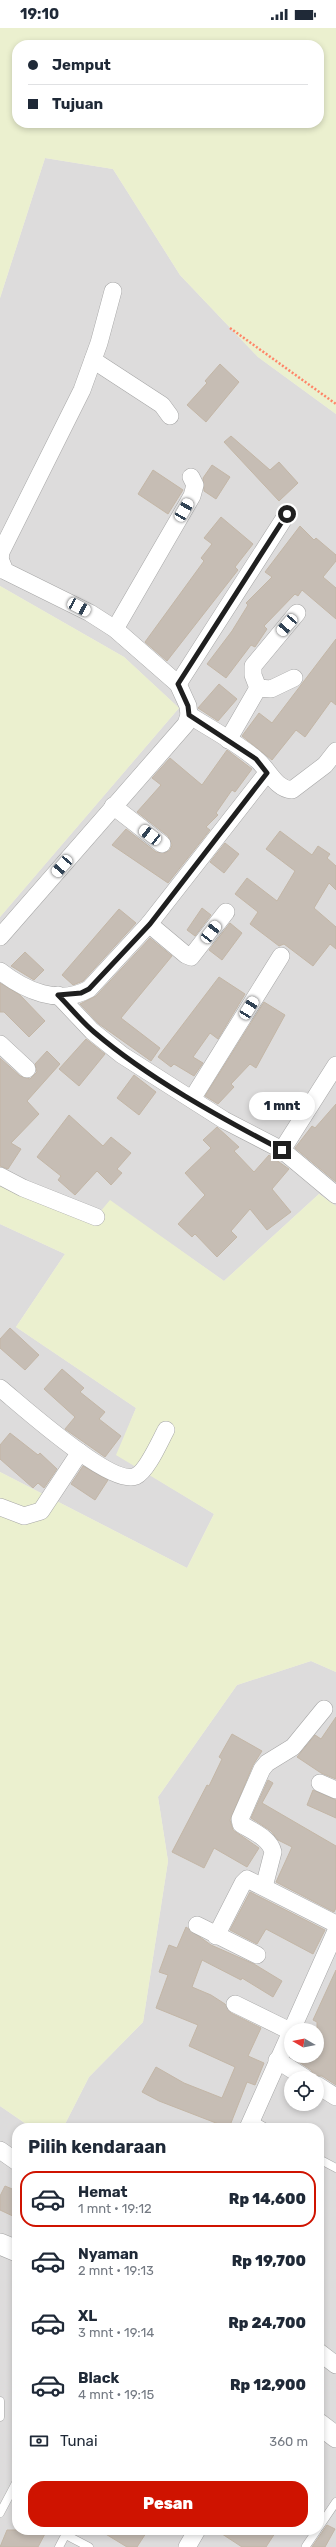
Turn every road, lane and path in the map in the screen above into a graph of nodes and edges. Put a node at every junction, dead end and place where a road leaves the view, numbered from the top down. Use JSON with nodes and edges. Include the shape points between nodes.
{"nodes":[{"id":1,"x":113,"y":291,"type":"dead end"},
{"id":2,"x":230,"y":328,"type":"dead end"},
{"id":3,"x":93,"y":360,"type":"junction"},
{"id":4,"x":336,"y":404,"type":"edge"},
{"id":5,"x":170,"y":416,"type":"dead end"},
{"id":6,"x":191,"y":477,"type":"dead end"},
{"id":7,"x":287,"y":514,"type":"dead end"},
{"id":8,"x":0,"y":559,"type":"edge"},
{"id":9,"x":297,"y":613,"type":"dead end"},
{"id":10,"x":114,"y":629,"type":"junction"},
{"id":11,"x":294,"y":678,"type":"dead end"},
{"id":12,"x":178,"y":684,"type":"junction"},
{"id":13,"x":258,"y":688,"type":"junction"},
{"id":14,"x":189,"y":715,"type":"junction"},
{"id":15,"x":228,"y":740,"type":"junction"},
{"id":16,"x":336,"y":751,"type":"edge"},
{"id":17,"x":330,"y":769,"type":"edge"},
{"id":18,"x":267,"y":773,"type":"junction"},
{"id":19,"x":114,"y":806,"type":"junction"},
{"id":20,"x":162,"y":844,"type":"dead end"},
{"id":21,"x":226,"y":912,"type":"dead end"},
{"id":22,"x":150,"y":924,"type":"junction"},
{"id":23,"x":0,"y":937,"type":"edge"},
{"id":24,"x":281,"y":956,"type":"dead end"},
{"id":25,"x":0,"y":971,"type":"edge"},
{"id":26,"x":58,"y":995,"type":"junction"},
{"id":27,"x":0,"y":1044,"type":"edge"},
{"id":28,"x":336,"y":1065,"type":"edge"},
{"id":29,"x":27,"y":1069,"type":"dead end"},
{"id":30,"x":192,"y":1099,"type":"junction"},
{"id":31,"x":282,"y":1150,"type":"junction"},
{"id":32,"x":0,"y":1176,"type":"edge"},
{"id":33,"x":336,"y":1195,"type":"edge"},
{"id":34,"x":96,"y":1217,"type":"dead end"},
{"id":35,"x":0,"y":1388,"type":"edge"},
{"id":36,"x":166,"y":1430,"type":"dead end"},
{"id":37,"x":80,"y":1452,"type":"junction"},
{"id":38,"x":0,"y":1507,"type":"edge"},
{"id":39,"x":324,"y":1709,"type":"dead end"},
{"id":40,"x":320,"y":1783,"type":"dead end"},
{"id":41,"x":336,"y":1790,"type":"edge"},
{"id":42,"x":264,"y":1887,"type":"junction"},
{"id":43,"x":336,"y":1924,"type":"edge"},
{"id":44,"x":197,"y":1925,"type":"dead end"},
{"id":45,"x":336,"y":1931,"type":"edge"},
{"id":46,"x":216,"y":1936,"type":"junction"},
{"id":47,"x":257,"y":1955,"type":"dead end"},
{"id":48,"x":235,"y":2004,"type":"dead end"},
{"id":49,"x":294,"y":2023,"type":"edge"},
{"id":50,"x":284,"y":2028,"type":"edge"},
{"id":51,"x":284,"y":2044,"type":"edge"},
{"id":52,"x":277,"y":2060,"type":"junction"},
{"id":53,"x":294,"y":2071,"type":"edge"},
{"id":54,"x":324,"y":2089,"type":"edge"},
{"id":55,"x":336,"y":2097,"type":"edge"},
{"id":56,"x":256,"y":2123,"type":"edge"},
{"id":57,"x":0,"y":2150,"type":"edge"},
{"id":58,"x":12,"y":2158,"type":"edge"},
{"id":59,"x":324,"y":2162,"type":"edge"},
{"id":60,"x":336,"y":2168,"type":"edge"},
{"id":61,"x":0,"y":2244,"type":"edge"},
{"id":62,"x":12,"y":2249,"type":"edge"},
{"id":63,"x":324,"y":2356,"type":"edge"},
{"id":64,"x":336,"y":2365,"type":"edge"},
{"id":65,"x":0,"y":2401,"type":"edge"},
{"id":66,"x":0,"y":2417,"type":"edge"},
{"id":67,"x":324,"y":2428,"type":"edge"},
{"id":68,"x":336,"y":2437,"type":"edge"},
{"id":69,"x":12,"y":2490,"type":"edge"},
{"id":70,"x":336,"y":2502,"type":"edge"},
{"id":71,"x":0,"y":2513,"type":"edge"},
{"id":72,"x":324,"y":2520,"type":"edge"},
{"id":73,"x":66,"y":2535,"type":"edge"},
{"id":74,"x":70,"y":2535,"type":"edge"},
{"id":75,"x":194,"y":2535,"type":"edge"},
{"id":76,"x":314,"y":2535,"type":"edge"},
{"id":77,"x":306,"y":2546,"type":"edge"},
{"id":78,"x":59,"y":2547,"type":"edge"},
{"id":79,"x":89,"y":2547,"type":"edge"},
{"id":80,"x":187,"y":2547,"type":"edge"}],
"edges":[{"from":1,"to":3,"type":"street"},
{"from":2,"to":4,"type":"path"},
{"from":3,"to":5,"type":"street","via":[[162,405]]},
{"from":3,"to":8,"type":"street","via":[[69,419],[1,552]]},
{"from":6,"to":10,"type":"street","via":[[195,485],[192,496]]},
{"from":7,"to":12,"type":"street"},
{"from":8,"to":10,"type":"street","via":[[5,571],[90,613]]},
{"from":9,"to":13,"type":"street","via":[[253,666]]},
{"from":10,"to":12,"type":"street"},
{"from":11,"to":13,"type":"street","via":[[271,689]]},
{"from":12,"to":14,"type":"street","via":[[188,706]]},
{"from":13,"to":15,"type":"street"},
{"from":14,"to":15,"type":"street"},
{"from":14,"to":19,"type":"street","via":[[186,724]]},
{"from":15,"to":18,"type":"street","via":[[256,759]]},
{"from":16,"to":17,"type":"street"},
{"from":17,"to":18,"type":"street","via":[[292,790],[286,790]]},
{"from":18,"to":22,"type":"street"},
{"from":19,"to":20,"type":"street"},
{"from":19,"to":23,"type":"street"},
{"from":21,"to":22,"type":"street","via":[[191,957]]},
{"from":22,"to":26,"type":"street","via":[[89,989],[81,993]]},
{"from":24,"to":30,"type":"street"},
{"from":25,"to":26,"type":"street","via":[[30,991]]},
{"from":26,"to":30,"type":"street","via":[[92,1031],[122,1055]]},
{"from":27,"to":29,"type":"street"},
{"from":28,"to":31,"type":"street"},
{"from":30,"to":31,"type":"street","via":[[224,1120]]},
{"from":31,"to":33,"type":"street"},
{"from":32,"to":34,"type":"street","via":[[23,1188]]},
{"from":35,"to":37,"type":"street"},
{"from":36,"to":37,"type":"street","via":[[147,1464],[136,1476],[117,1475]]},
{"from":37,"to":38,"type":"street","via":[[41,1511],[24,1516]]},
{"from":39,"to":42,"type":"street","via":[[293,1747],[262,1769],[240,1819],[241,1824],[272,1846]]},
{"from":40,"to":41,"type":"street"},
{"from":42,"to":43,"type":"street"},
{"from":42,"to":46,"type":"street","via":[[250,1879],[244,1881]]},
{"from":44,"to":46,"type":"street"},
{"from":45,"to":49,"type":"street"},
{"from":46,"to":47,"type":"street"},
{"from":48,"to":50,"type":"street"},
{"from":51,"to":52,"type":"street"},
{"from":52,"to":53,"type":"street"},
{"from":52,"to":56,"type":"street"},
{"from":54,"to":55,"type":"street"},
{"from":57,"to":58,"type":"street"},
{"from":59,"to":60,"type":"lane"},
{"from":61,"to":62,"type":"street"},
{"from":63,"to":64,"type":"street"},
{"from":65,"to":66,"type":"lane"},
{"from":67,"to":68,"type":"street"},
{"from":69,"to":71,"type":"lane"},
{"from":70,"to":72,"type":"lane"},
{"from":73,"to":78,"type":"lane"},
{"from":74,"to":79,"type":"lane"},
{"from":75,"to":80,"type":"street"},
{"from":76,"to":77,"type":"lane"}]}
